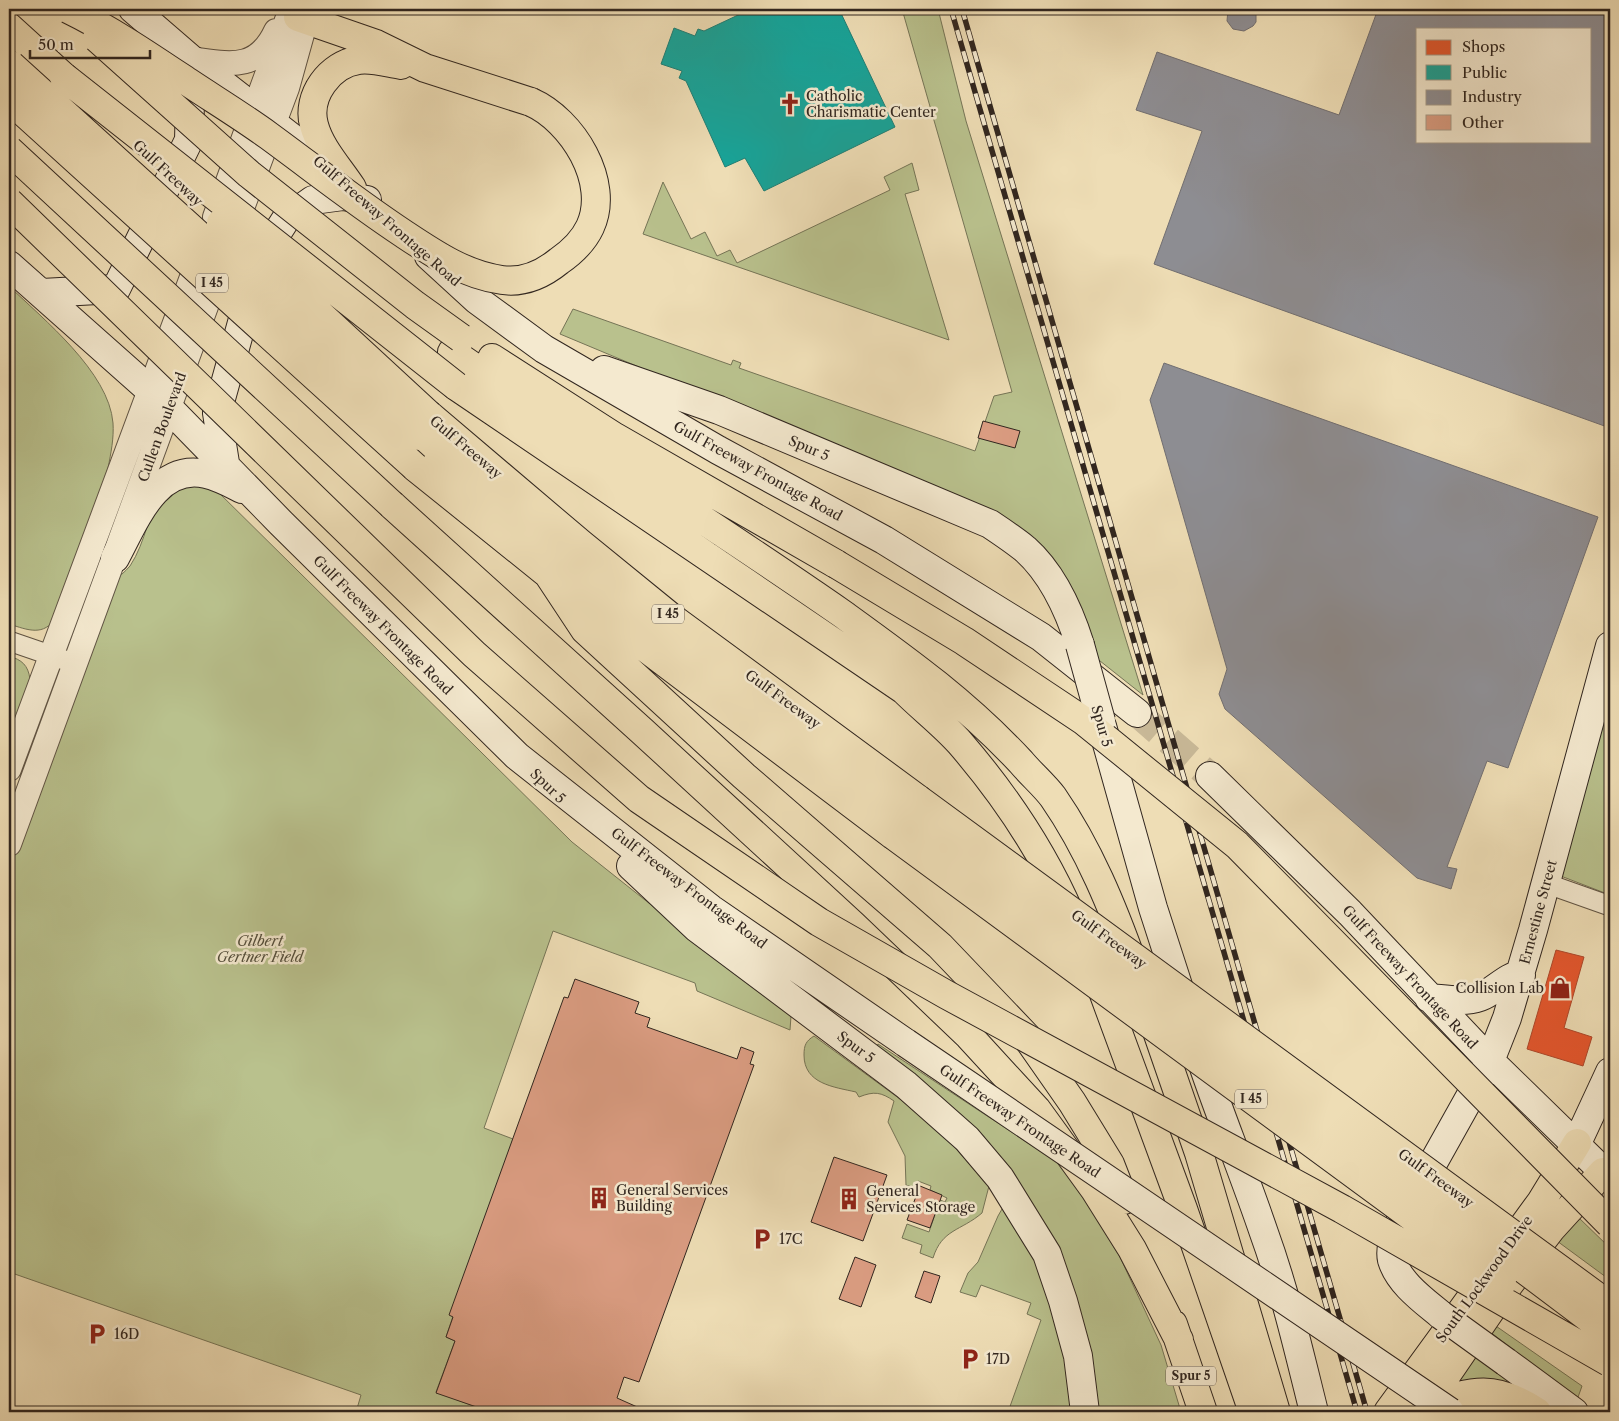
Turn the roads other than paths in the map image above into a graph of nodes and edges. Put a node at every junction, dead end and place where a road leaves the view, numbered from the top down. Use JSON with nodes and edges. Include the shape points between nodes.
{"nodes":[{"id":1,"x":64,"y":9,"type":"edge"},
{"id":2,"x":68,"y":9,"type":"edge"},
{"id":3,"x":133,"y":9,"type":"edge"},
{"id":4,"x":299,"y":11,"type":"edge"},
{"id":5,"x":12,"y":30,"type":"edge"},
{"id":6,"x":191,"y":59,"type":"junction"},
{"id":7,"x":10,"y":65,"type":"edge"},
{"id":8,"x":425,"y":68,"type":"junction"},
{"id":9,"x":64,"y":77,"type":"junction"},
{"id":10,"x":9,"y":99,"type":"edge"},
{"id":11,"x":264,"y":116,"type":"junction"},
{"id":12,"x":9,"y":150,"type":"edge"},
{"id":13,"x":360,"y":194,"type":"junction"},
{"id":14,"x":9,"y":202,"type":"edge"},
{"id":15,"x":9,"y":265,"type":"edge"},
{"id":16,"x":42,"y":293,"type":"junction"},
{"id":17,"x":456,"y":345,"type":"junction"},
{"id":18,"x":544,"y":349,"type":"junction"},
{"id":19,"x":149,"y":390,"type":"junction"},
{"id":20,"x":169,"y":409,"type":"junction"},
{"id":21,"x":424,"y":426,"type":"junction"},
{"id":22,"x":225,"y":464,"type":"junction"},
{"id":23,"x":256,"y":496,"type":"junction"},
{"id":24,"x":115,"y":558,"type":"junction"},
{"id":25,"x":548,"y":574,"type":"junction"},
{"id":26,"x":9,"y":641,"type":"edge"},
{"id":27,"x":1610,"y":646,"type":"edge"},
{"id":28,"x":51,"y":655,"type":"junction"},
{"id":29,"x":76,"y":664,"type":"junction"},
{"id":30,"x":1137,"y":713,"type":"tunnel mouth"},
{"id":31,"x":516,"y":756,"type":"junction"},
{"id":32,"x":9,"y":769,"type":"edge"},
{"id":33,"x":1210,"y":776,"type":"tunnel mouth"},
{"id":34,"x":905,"y":816,"type":"junction"},
{"id":35,"x":9,"y":844,"type":"edge"},
{"id":36,"x":1545,"y":883,"type":"junction"},
{"id":37,"x":1610,"y":906,"type":"edge"},
{"id":38,"x":1520,"y":975,"type":"junction"},
{"id":39,"x":1429,"y":998,"type":"junction"},
{"id":40,"x":1490,"y":1061,"type":"junction"},
{"id":41,"x":1610,"y":1072,"type":"edge"},
{"id":42,"x":1577,"y":1144,"type":"junction"},
{"id":43,"x":1608,"y":1172,"type":"edge"},
{"id":44,"x":1610,"y":1224,"type":"edge"},
{"id":45,"x":1610,"y":1306,"type":"edge"},
{"id":46,"x":1610,"y":1334,"type":"edge"},
{"id":47,"x":1179,"y":1340,"type":"junction"},
{"id":48,"x":1610,"y":1362,"type":"edge"},
{"id":49,"x":1432,"y":1410,"type":"edge"},
{"id":50,"x":1085,"y":1412,"type":"edge"},
{"id":51,"x":1203,"y":1412,"type":"edge"},
{"id":52,"x":1254,"y":1412,"type":"edge"},
{"id":53,"x":1276,"y":1412,"type":"edge"},
{"id":54,"x":1314,"y":1412,"type":"edge"},
{"id":55,"x":1388,"y":1412,"type":"edge"},
{"id":56,"x":1537,"y":1412,"type":"edge"},
{"id":57,"x":1574,"y":1412,"type":"edge"}],
"edges":[{"from":1,"to":17,"type":"main road","bridge":true,"via":[[249,174],[415,305]]},
{"from":2,"to":8,"type":"main road","bridge":true,"via":[[119,36],[259,129],[370,212],[443,260],[502,280],[524,279],[548,270],[575,250],[591,226],[596,196],[586,158],[568,128],[530,102]]},
{"from":3,"to":6,"type":"main road","name":"Gulf Freeway Frontage Road"},
{"from":4,"to":6,"type":"street","via":[[258,56],[242,62]]},
{"from":4,"to":8,"type":"main road"},
{"from":4,"to":11,"type":"street","name":"Cullen Boulevard","via":[[287,88]]},
{"from":5,"to":9,"type":"main road","name":"Gulf Freeway","number":"I 45"},
{"from":6,"to":11,"type":"main road","name":"Gulf Freeway Frontage Road"},
{"from":6,"to":16,"type":"main road","via":[[189,140],[116,289]]},
{"from":7,"to":21,"type":"main road","name":"Gulf Freeway","bridge":true},
{"from":8,"to":13,"type":"main road","via":[[359,60],[336,69],[319,88],[315,98],[314,124],[320,140]]},
{"from":9,"to":21,"type":"main road","name":"Gulf Freeway","number":"I 45","bridge":true},
{"from":9,"to":52,"type":"main road","bridge":true,"via":[[456,386],[904,690],[959,742],[1014,813],[1062,895],[1108,999]]},
{"from":10,"to":25,"type":"main road","name":"Gulf Freeway","number":"I 45","bridge":true,"via":[[414,468]]},
{"from":11,"to":13,"type":"main road","name":"Gulf Freeway Frontage Road"},
{"from":11,"to":19,"type":"street","name":"Cullen Boulevard"},
{"from":11,"to":20,"type":"street","name":"Cullen Boulevard"},
{"from":12,"to":47,"type":"main road","bridge":true,"via":[[969,1036],[1037,1110],[1095,1190],[1132,1249]]},
{"from":13,"to":18,"type":"main road","name":"Gulf Freeway Frontage Road","via":[[477,300]]},
{"from":13,"to":22,"type":"main road","via":[[313,200],[286,219],[260,261],[217,412]]},
{"from":14,"to":48,"type":"main road","bridge":true,"via":[[474,654],[639,799],[819,922],[1342,1209]]},
{"from":15,"to":16,"type":"main road","name":"Gulf Freeway Frontage Road"},
{"from":16,"to":19,"type":"main road","name":"Gulf Freeway Frontage Road"},
{"from":17,"to":44,"type":"main road","bridge":true,"via":[[836,564],[964,641],[1084,721],[1237,846]]},
{"from":17,"to":53,"type":"main road","via":[[537,412],[789,577],[930,677],[992,731],[1052,796],[1083,846],[1115,914],[1199,1153]]},
{"from":18,"to":30,"type":"main road","name":"Gulf Freeway Frontage Road","via":[[718,450],[884,540],[1041,637]]},
{"from":18,"to":54,"type":"main road","name":"Spur 5","bridge":true,"via":[[719,410],[990,524],[1026,550],[1049,578],[1069,610],[1153,908],[1216,1104],[1264,1233],[1291,1318]]},
{"from":19,"to":20,"type":"main road","name":"Gulf Freeway Frontage Road"},
{"from":19,"to":28,"type":"street","name":"Cullen Boulevard"},
{"from":20,"to":22,"type":"main road","name":"Gulf Freeway Frontage Road"},
{"from":20,"to":24,"type":"street","name":"Cullen Boulevard"},
{"from":21,"to":34,"type":"main road","name":"Gulf Freeway","number":"I 45","via":[[581,544]]},
{"from":22,"to":23,"type":"main road","name":"Gulf Freeway Frontage Road"},
{"from":23,"to":24,"type":"main road","via":[[204,473],[172,478],[153,491]]},
{"from":23,"to":31,"type":"main road","name":"Gulf Freeway Frontage Road"},
{"from":24,"to":29,"type":"street","name":"Cullen Boulevard"},
{"from":25,"to":34,"type":"main road","name":"Gulf Freeway","number":"I 45"},
{"from":25,"to":47,"type":"main road","via":[[584,630],[744,776],[940,946],[1026,1036],[1110,1164]]},
{"from":26,"to":28,"type":"street"},
{"from":27,"to":36,"type":"main road","name":"Ernestine Street"},
{"from":28,"to":29,"type":"street"},
{"from":28,"to":32,"type":"street","name":"Cullen Boulevard"},
{"from":29,"to":35,"type":"street","name":"Cullen Boulevard"},
{"from":31,"to":49,"type":"main road","name":"Gulf Freeway Frontage Road","bridge":true,"via":[[711,909]]},
{"from":31,"to":50,"type":"main road","name":"Spur 5","via":[[696,928],[906,1085],[967,1139],[1000,1178],[1047,1254],[1064,1301],[1078,1356]]},
{"from":33,"to":39,"type":"main road","name":"Gulf Freeway Frontage Road","via":[[1350,913]]},
{"from":34,"to":45,"type":"main road","name":"Gulf Freeway","number":"I 45","bridge":true},
{"from":34,"to":46,"type":"main road","name":"Gulf Freeway","number":"I 45","bridge":true},
{"from":34,"to":48,"type":"main road","name":"Gulf Freeway","number":"I 45","bridge":true},
{"from":36,"to":37,"type":"street"},
{"from":36,"to":38,"type":"main road","name":"Ernestine Street"},
{"from":38,"to":39,"type":"main road","via":[[1513,975],[1499,988],[1478,998]]},
{"from":38,"to":40,"type":"main road","name":"Ernestine Street"},
{"from":39,"to":40,"type":"main road","name":"Gulf Freeway Frontage Road"},
{"from":40,"to":42,"type":"main road","name":"Gulf Freeway Frontage Road"},
{"from":40,"to":57,"type":"main road","name":"Ernestine Street","bridge":true,"via":[[1400,1222],[1392,1242],[1392,1259],[1402,1280],[1441,1315]]},
{"from":41,"to":42,"type":"main road"},
{"from":42,"to":43,"type":"main road","name":"Gulf Freeway Frontage Road"},
{"from":42,"to":55,"type":"main road","name":"South Lockwood Drive","via":[[1540,1202]]},
{"from":43,"to":49,"type":"main road","name":"South Lockwood Drive","via":[[1551,1229],[1506,1288]]},
{"from":47,"to":51,"type":"main road","number":"Spur 5"},
{"from":49,"to":56,"type":"main road","via":[[1476,1392],[1494,1392],[1508,1395]]}]}
